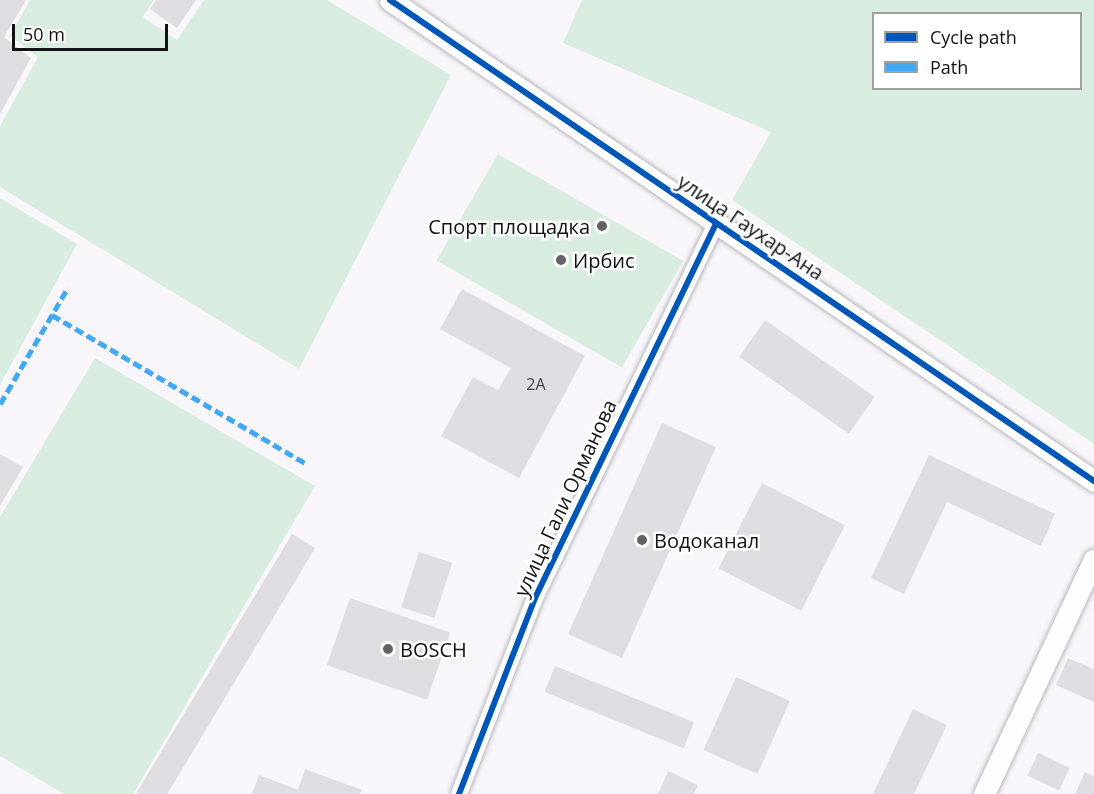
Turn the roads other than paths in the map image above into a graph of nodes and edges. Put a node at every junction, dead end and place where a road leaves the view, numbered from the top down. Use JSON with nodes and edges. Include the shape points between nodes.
{"nodes":[{"id":1,"x":390,"y":0,"type":"edge"},
{"id":2,"x":716,"y":223,"type":"junction"},
{"id":3,"x":1094,"y":481,"type":"edge"},
{"id":4,"x":1094,"y":559,"type":"edge"},
{"id":5,"x":459,"y":794,"type":"edge"},
{"id":6,"x":984,"y":794,"type":"edge"}],
"edges":[{"from":1,"to":2,"type":"street","name":"улица Гаухар-Ана"},
{"from":2,"to":3,"type":"street","name":"улица Гаухар-Ана"},
{"from":2,"to":5,"type":"street","name":"улица Гали Орманова","via":[[535,598]]},
{"from":4,"to":6,"type":"street"}]}
